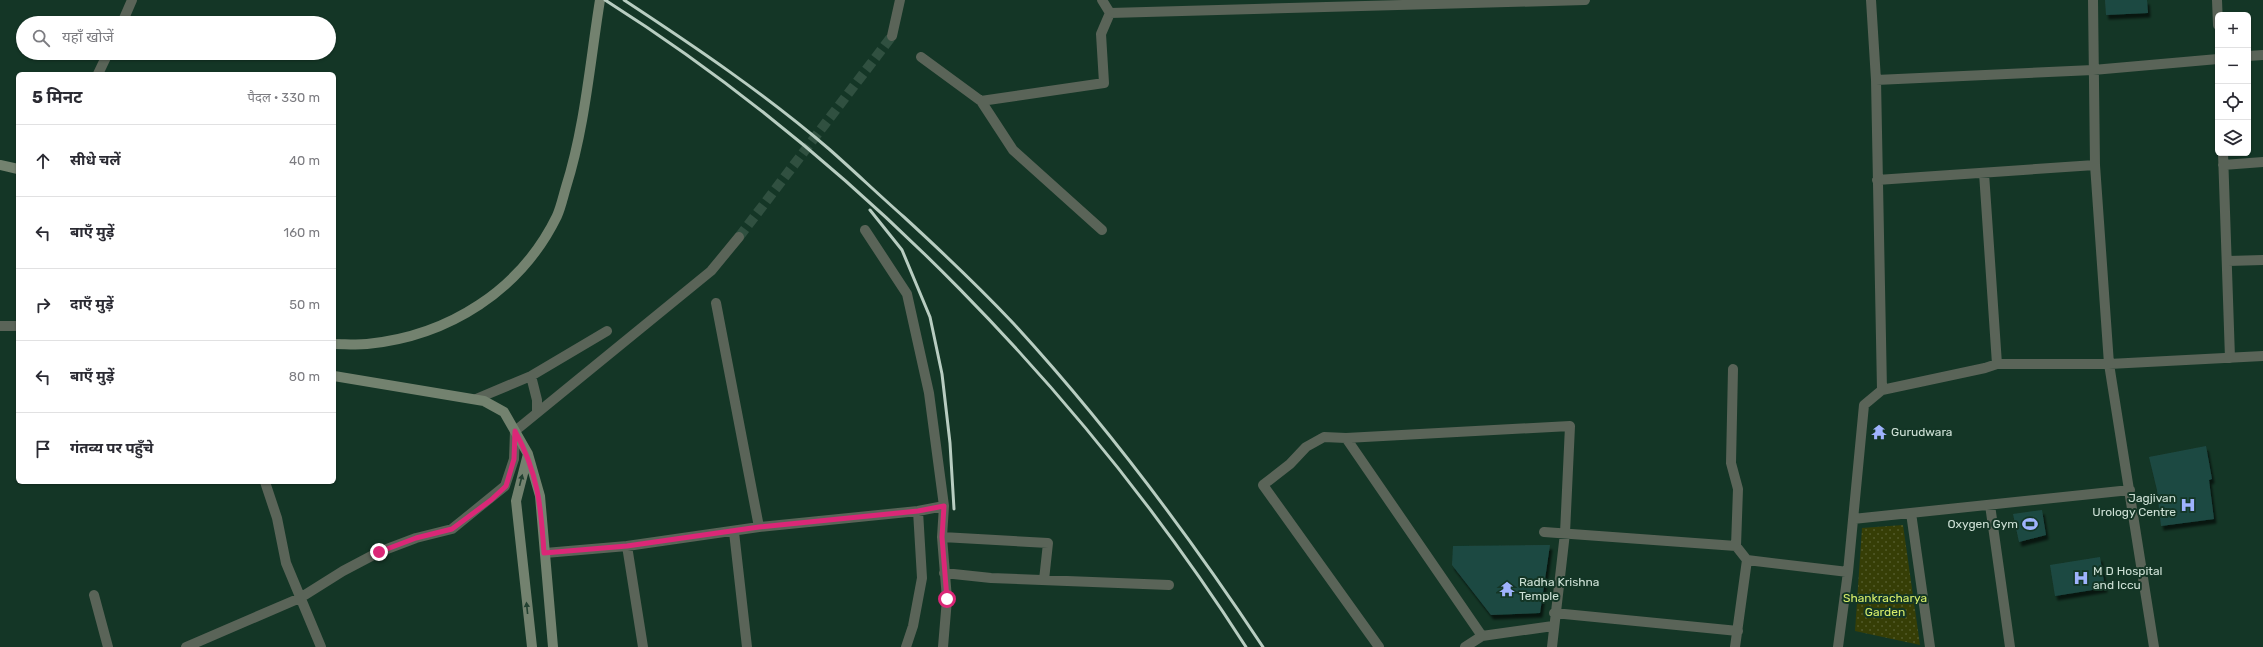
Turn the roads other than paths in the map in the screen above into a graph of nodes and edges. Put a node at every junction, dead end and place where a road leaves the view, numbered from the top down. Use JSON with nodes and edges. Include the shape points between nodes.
{"nodes":[{"id":1,"x":132,"y":0,"type":"edge"},
{"id":2,"x":600,"y":0,"type":"edge"},
{"id":3,"x":900,"y":0,"type":"edge"},
{"id":4,"x":1102,"y":0,"type":"edge"},
{"id":5,"x":1585,"y":0,"type":"edge"},
{"id":6,"x":1871,"y":0,"type":"edge"},
{"id":7,"x":2093,"y":0,"type":"edge"},
{"id":8,"x":2217,"y":0,"type":"edge"},
{"id":9,"x":2217,"y":12,"type":"edge"},
{"id":10,"x":1110,"y":13,"type":"junction"},
{"id":11,"x":125,"y":16,"type":"edge"},
{"id":12,"x":892,"y":36,"type":"tunnel mouth"},
{"id":13,"x":2263,"y":55,"type":"edge"},
{"id":14,"x":2251,"y":56,"type":"edge"},
{"id":15,"x":921,"y":57,"type":"dead end"},
{"id":16,"x":2215,"y":59,"type":"edge"},
{"id":17,"x":105,"y":60,"type":"edge"},
{"id":18,"x":2093,"y":70,"type":"junction"},
{"id":19,"x":99,"y":72,"type":"edge"},
{"id":20,"x":1876,"y":80,"type":"junction"},
{"id":21,"x":981,"y":101,"type":"junction"},
{"id":22,"x":2223,"y":156,"type":"edge"},
{"id":23,"x":2263,"y":162,"type":"edge"},
{"id":24,"x":0,"y":165,"type":"edge"},
{"id":25,"x":2095,"y":165,"type":"junction"},
{"id":26,"x":2223,"y":165,"type":"junction"},
{"id":27,"x":16,"y":169,"type":"edge"},
{"id":28,"x":1984,"y":173,"type":"junction"},
{"id":29,"x":1877,"y":180,"type":"junction"},
{"id":30,"x":865,"y":230,"type":"dead end"},
{"id":31,"x":1102,"y":230,"type":"dead end"},
{"id":32,"x":739,"y":237,"type":"tunnel mouth"},
{"id":33,"x":2263,"y":260,"type":"edge"},
{"id":34,"x":2228,"y":261,"type":"junction"},
{"id":35,"x":716,"y":303,"type":"dead end"},
{"id":36,"x":0,"y":326,"type":"edge"},
{"id":37,"x":16,"y":326,"type":"edge"},
{"id":38,"x":606,"y":331,"type":"dead end"},
{"id":39,"x":336,"y":344,"type":"edge"},
{"id":40,"x":2263,"y":357,"type":"edge"},
{"id":41,"x":2230,"y":358,"type":"junction"},
{"id":42,"x":1997,"y":364,"type":"junction"},
{"id":43,"x":2109,"y":364,"type":"junction"},
{"id":44,"x":1733,"y":369,"type":"dead end"},
{"id":45,"x":336,"y":376,"type":"edge"},
{"id":46,"x":531,"y":376,"type":"junction"},
{"id":47,"x":1882,"y":390,"type":"junction"},
{"id":48,"x":476,"y":399,"type":"junction"},
{"id":49,"x":537,"y":413,"type":"junction"},
{"id":50,"x":515,"y":431,"type":"junction"},
{"id":51,"x":1346,"y":438,"type":"junction"},
{"id":52,"x":528,"y":454,"type":"junction"},
{"id":53,"x":266,"y":484,"type":"edge"},
{"id":54,"x":2130,"y":490,"type":"junction"},
{"id":55,"x":1990,"y":505,"type":"junction"},
{"id":56,"x":944,"y":506,"type":"junction"},
{"id":57,"x":918,"y":511,"type":"junction"},
{"id":58,"x":1912,"y":512,"type":"junction"},
{"id":59,"x":1853,"y":519,"type":"junction"},
{"id":60,"x":759,"y":527,"type":"junction"},
{"id":61,"x":734,"y":532,"type":"junction"},
{"id":62,"x":1544,"y":532,"type":"dead end"},
{"id":63,"x":1565,"y":533,"type":"junction"},
{"id":64,"x":942,"y":537,"type":"junction"},
{"id":65,"x":627,"y":546,"type":"junction"},
{"id":66,"x":1736,"y":546,"type":"junction"},
{"id":67,"x":544,"y":553,"type":"junction"},
{"id":68,"x":1747,"y":560,"type":"junction"},
{"id":69,"x":1848,"y":572,"type":"junction"},
{"id":70,"x":944,"y":573,"type":"junction"},
{"id":71,"x":1044,"y":580,"type":"junction"},
{"id":72,"x":1169,"y":585,"type":"dead end"},
{"id":73,"x":94,"y":595,"type":"dead end"},
{"id":74,"x":300,"y":598,"type":"junction"},
{"id":75,"x":1554,"y":613,"type":"junction"},
{"id":76,"x":1553,"y":626,"type":"junction"},
{"id":77,"x":1738,"y":631,"type":"junction"},
{"id":78,"x":1482,"y":636,"type":"junction"},
{"id":79,"x":192,"y":646,"type":"edge"},
{"id":80,"x":108,"y":647,"type":"edge"},
{"id":81,"x":321,"y":647,"type":"edge"},
{"id":82,"x":532,"y":647,"type":"edge"},
{"id":83,"x":553,"y":647,"type":"edge"},
{"id":84,"x":643,"y":647,"type":"edge"},
{"id":85,"x":746,"y":647,"type":"edge"},
{"id":86,"x":906,"y":647,"type":"edge"},
{"id":87,"x":943,"y":647,"type":"edge"},
{"id":88,"x":1379,"y":647,"type":"edge"},
{"id":89,"x":1465,"y":647,"type":"edge"},
{"id":90,"x":1552,"y":647,"type":"edge"},
{"id":91,"x":1736,"y":647,"type":"edge"},
{"id":92,"x":1838,"y":647,"type":"edge"},
{"id":93,"x":1930,"y":647,"type":"edge"},
{"id":94,"x":2010,"y":647,"type":"edge"},
{"id":95,"x":2154,"y":647,"type":"edge"}],
"edges":[{"from":1,"to":11,"type":"street"},
{"from":2,"to":39,"type":"street","via":[[574,161],[557,216],[533,256],[507,284],[475,309],[451,322],[410,336],[367,344]]},
{"from":3,"to":12,"type":"street"},
{"from":4,"to":10,"type":"street"},
{"from":5,"to":10,"type":"street"},
{"from":6,"to":20,"type":"street"},
{"from":7,"to":18,"type":"street"},
{"from":8,"to":9,"type":"street"},
{"from":10,"to":21,"type":"street","via":[[1101,34],[1104,83]]},
{"from":13,"to":14,"type":"street"},
{"from":15,"to":21,"type":"street"},
{"from":16,"to":18,"type":"street"},
{"from":17,"to":19,"type":"street"},
{"from":18,"to":20,"type":"street"},
{"from":18,"to":25,"type":"street"},
{"from":20,"to":29,"type":"street"},
{"from":21,"to":31,"type":"street","via":[[1013,150]]},
{"from":22,"to":26,"type":"street"},
{"from":23,"to":26,"type":"street"},
{"from":24,"to":27,"type":"street"},
{"from":25,"to":28,"type":"street"},
{"from":25,"to":43,"type":"street"},
{"from":26,"to":34,"type":"street"},
{"from":28,"to":29,"type":"street"},
{"from":28,"to":42,"type":"street"},
{"from":29,"to":47,"type":"street"},
{"from":30,"to":56,"type":"street","via":[[907,294],[929,392]]},
{"from":32,"to":49,"type":"street","via":[[711,271]]},
{"from":33,"to":34,"type":"street"},
{"from":34,"to":41,"type":"street"},
{"from":35,"to":60,"type":"street"},
{"from":36,"to":37,"type":"street"},
{"from":38,"to":46,"type":"street"},
{"from":40,"to":41,"type":"street"},
{"from":41,"to":43,"type":"street"},
{"from":42,"to":43,"type":"street"},
{"from":42,"to":47,"type":"street"},
{"from":43,"to":54,"type":"street"},
{"from":44,"to":66,"type":"street","via":[[1731,463],[1738,490]]},
{"from":45,"to":48,"type":"street"},
{"from":46,"to":48,"type":"street"},
{"from":46,"to":49,"type":"street","via":[[536,394]]},
{"from":47,"to":59,"type":"street","via":[[1864,405]]},
{"from":48,"to":50,"type":"street","via":[[504,412]]},
{"from":49,"to":50,"type":"street"},
{"from":50,"to":52,"type":"street"},
{"from":50,"to":74,"type":"street","via":[[514,459],[506,486],[491,500],[452,529],[416,538],[379,552]]},
{"from":51,"to":63,"type":"street","via":[[1570,426]]},
{"from":51,"to":78,"type":"street"},
{"from":51,"to":88,"type":"street","via":[[1324,437],[1306,447],[1290,464],[1263,485]]},
{"from":52,"to":67,"type":"street","via":[[540,496]]},
{"from":82,"to":52,"type":"street","one_way":true,"via":[[516,501]]},
{"from":53,"to":74,"type":"street","via":[[277,518],[286,563]]},
{"from":54,"to":55,"type":"street"},
{"from":54,"to":95,"type":"street"},
{"from":55,"to":58,"type":"street"},
{"from":55,"to":94,"type":"street"},
{"from":56,"to":57,"type":"street"},
{"from":56,"to":64,"type":"street"},
{"from":57,"to":60,"type":"street"},
{"from":57,"to":86,"type":"street","via":[[922,578],[913,626]]},
{"from":58,"to":59,"type":"street"},
{"from":58,"to":93,"type":"street"},
{"from":59,"to":69,"type":"street"},
{"from":60,"to":61,"type":"street"},
{"from":61,"to":65,"type":"street"},
{"from":61,"to":85,"type":"street"},
{"from":62,"to":63,"type":"street"},
{"from":63,"to":66,"type":"street"},
{"from":63,"to":75,"type":"street"},
{"from":64,"to":70,"type":"street"},
{"from":64,"to":71,"type":"street","via":[[1048,543]]},
{"from":65,"to":67,"type":"street"},
{"from":65,"to":84,"type":"street"},
{"from":66,"to":68,"type":"street"},
{"from":67,"to":83,"type":"street"},
{"from":68,"to":69,"type":"street"},
{"from":68,"to":77,"type":"street"},
{"from":69,"to":92,"type":"street"},
{"from":70,"to":71,"type":"street"},
{"from":70,"to":87,"type":"street","via":[[947,599]]},
{"from":71,"to":72,"type":"street"},
{"from":73,"to":80,"type":"street"},
{"from":74,"to":79,"type":"street"},
{"from":74,"to":81,"type":"street"},
{"from":75,"to":76,"type":"street"},
{"from":75,"to":77,"type":"street"},
{"from":76,"to":78,"type":"street"},
{"from":76,"to":90,"type":"street"},
{"from":77,"to":91,"type":"street"},
{"from":78,"to":89,"type":"street"}]}
